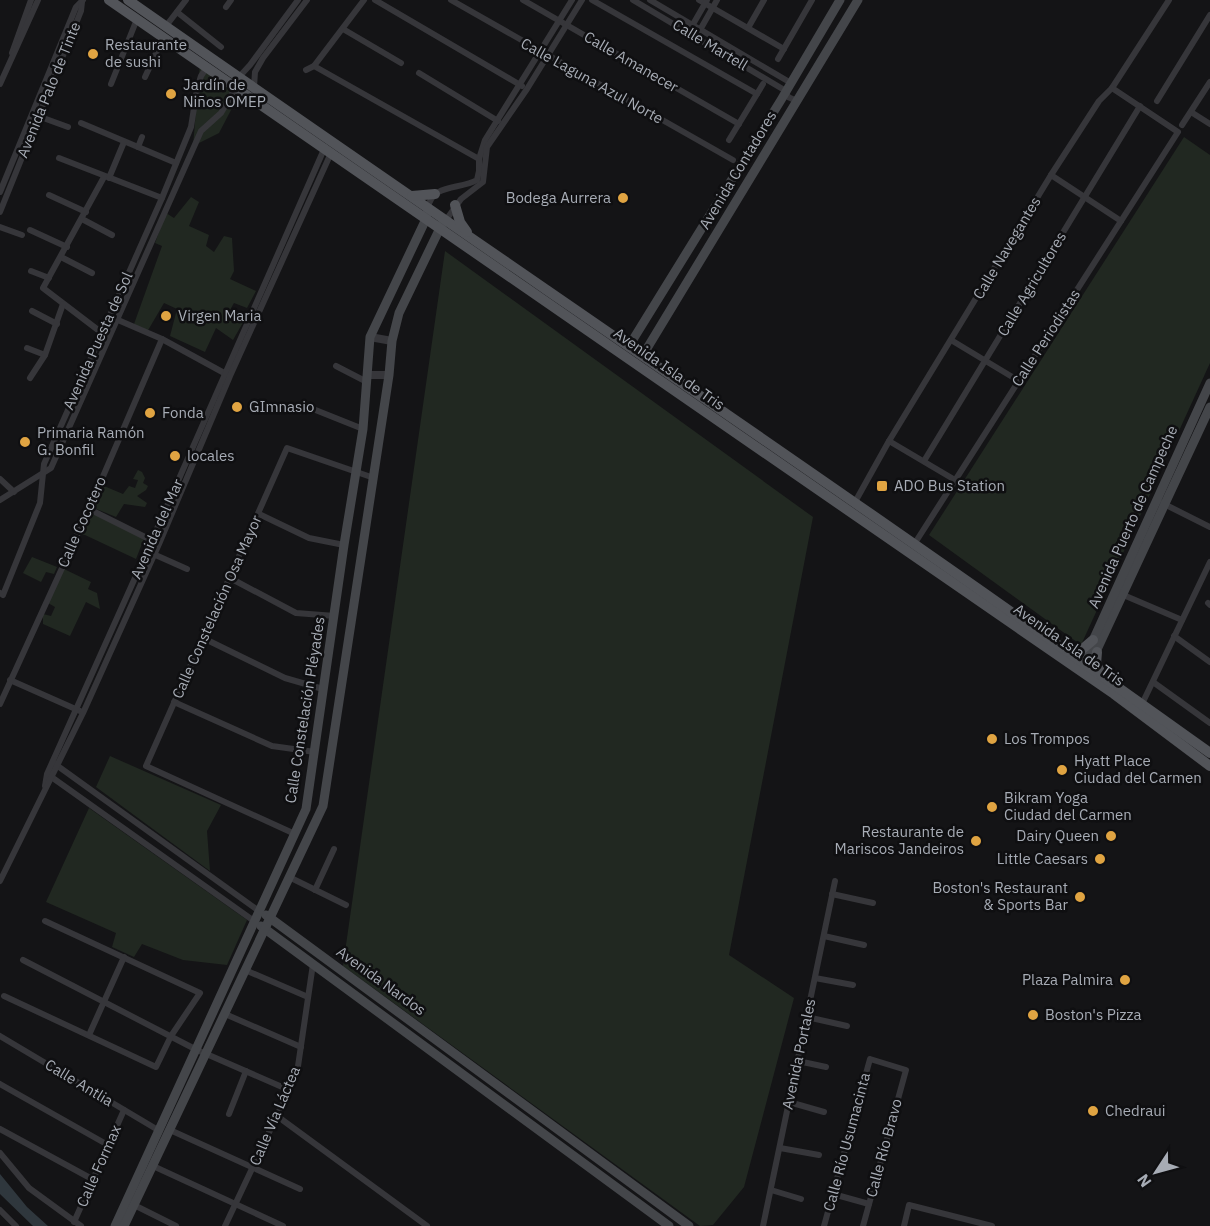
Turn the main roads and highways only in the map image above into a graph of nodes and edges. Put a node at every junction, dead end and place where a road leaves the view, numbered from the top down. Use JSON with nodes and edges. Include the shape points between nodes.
{"nodes":[{"id":1,"x":109,"y":0,"type":"edge"},
{"id":2,"x":128,"y":0,"type":"edge"},
{"id":3,"x":840,"y":0,"type":"edge"},
{"id":4,"x":858,"y":0,"type":"edge"},
{"id":5,"x":164,"y":32,"type":"junction"},
{"id":6,"x":237,"y":82,"type":"junction"},
{"id":7,"x":330,"y":146,"type":"junction"},
{"id":8,"x":435,"y":194,"type":"road end"},
{"id":9,"x":411,"y":196,"type":"junction"},
{"id":10,"x":455,"y":205,"type":"road end"},
{"id":11,"x":427,"y":214,"type":"junction"},
{"id":12,"x":442,"y":224,"type":"junction"},
{"id":13,"x":469,"y":235,"type":"junction"},
{"id":14,"x":629,"y":346,"type":"junction"},
{"id":15,"x":642,"y":355,"type":"junction"},
{"id":16,"x":1210,"y":383,"type":"edge"},
{"id":17,"x":1210,"y":407,"type":"edge"},
{"id":18,"x":1203,"y":419,"type":"edge"},
{"id":19,"x":1118,"y":593,"type":"junction"},
{"id":20,"x":1093,"y":640,"type":"junction"},
{"id":21,"x":1097,"y":652,"type":"junction"},
{"id":22,"x":1069,"y":658,"type":"junction"},
{"id":23,"x":1087,"y":670,"type":"junction"},
{"id":24,"x":1099,"y":679,"type":"junction"},
{"id":25,"x":1210,"y":753,"type":"edge"},
{"id":26,"x":1210,"y":766,"type":"edge"},
{"id":27,"x":259,"y":910,"type":"junction"},
{"id":28,"x":270,"y":918,"type":"junction"},
{"id":29,"x":254,"y":921,"type":"junction"},
{"id":30,"x":265,"y":929,"type":"junction"},
{"id":31,"x":115,"y":1226,"type":"edge"},
{"id":32,"x":124,"y":1226,"type":"edge"},
{"id":33,"x":669,"y":1226,"type":"edge"},
{"id":34,"x":690,"y":1226,"type":"edge"}],
"edges":[{"from":1,"to":5,"type":"main road","name":"Avenida Isla de Tris"},
{"from":2,"to":5,"type":"main road","name":"Avenida Isla de Tris"},
{"from":3,"to":14,"type":"main road","name":"Avenida Contadores"},
{"from":4,"to":15,"type":"main road","name":"Avenida Contadores"},
{"from":5,"to":6,"type":"main road","name":"Avenida Isla de Tris"},
{"from":6,"to":7,"type":"main road","name":"Avenida Isla de Tris"},
{"from":6,"to":7,"type":"main road","name":"Avenida Isla de Tris","via":[[254,88]]},
{"from":7,"to":9,"type":"main road","name":"Avenida Isla de Tris"},
{"from":7,"to":11,"type":"main road","name":"Avenida Isla de Tris"},
{"from":8,"to":9,"type":"main road"},
{"from":9,"to":11,"type":"main road","name":"Avenida Isla de Tris"},
{"from":10,"to":13,"type":"main road"},
{"from":11,"to":12,"type":"main road","name":"Avenida Isla de Tris"},
{"from":11,"to":27,"type":"main road","name":"Calle Constelación Pléyades","via":[[370,337],[363,429],[306,809]]},
{"from":12,"to":13,"type":"main road","name":"Avenida Isla de Tris"},
{"from":12,"to":22,"type":"main road","name":"Avenida Isla de Tris"},
{"from":12,"to":28,"type":"main road","name":"Calle Constelación Pléyades","via":[[399,313],[392,341],[322,806]]},
{"from":13,"to":14,"type":"main road","name":"Avenida Isla de Tris"},
{"from":14,"to":15,"type":"main road","name":"Avenida Isla de Tris"},
{"from":15,"to":22,"type":"main road","name":"Avenida Isla de Tris","via":[[915,543]]},
{"from":16,"to":18,"type":"main road","name":"Avenida Puerto de Campeche"},
{"from":17,"to":18,"type":"main road","name":"Avenida Puerto de Campeche"},
{"from":18,"to":19,"type":"main road","name":"Avenida Puerto de Campeche"},
{"from":19,"to":20,"type":"main road","name":"Avenida Puerto de Campeche"},
{"from":19,"to":21,"type":"main road","name":"Avenida Puerto de Campeche"},
{"from":20,"to":22,"type":"main road"},
{"from":20,"to":23,"type":"main road","name":"Avenida Puerto de Campeche"},
{"from":21,"to":23,"type":"main road","name":"Avenida Puerto de Campeche"},
{"from":21,"to":24,"type":"main road"},
{"from":22,"to":23,"type":"main road","name":"Avenida Isla de Tris"},
{"from":23,"to":24,"type":"main road","name":"Avenida Isla de Tris"},
{"from":24,"to":25,"type":"main road","name":"Avenida Isla de Tris","via":[[1142,704]]},
{"from":24,"to":26,"type":"main road","name":"Avenida Isla de Tris"},
{"from":27,"to":28,"type":"main road","name":"Avenida Nardos"},
{"from":27,"to":29,"type":"main road","name":"Calle Constelación Pléyades"},
{"from":28,"to":30,"type":"main road","name":"Calle Constelación Pléyades"},
{"from":28,"to":34,"type":"main road","name":"Avenida Nardos"},
{"from":29,"to":30,"type":"main road","name":"Avenida Nardos"},
{"from":29,"to":31,"type":"main road","name":"Calle Constelación Pléyades"},
{"from":30,"to":32,"type":"main road","name":"Calle Constelación Pléyades"},
{"from":30,"to":33,"type":"main road","name":"Avenida Nardos"}]}
